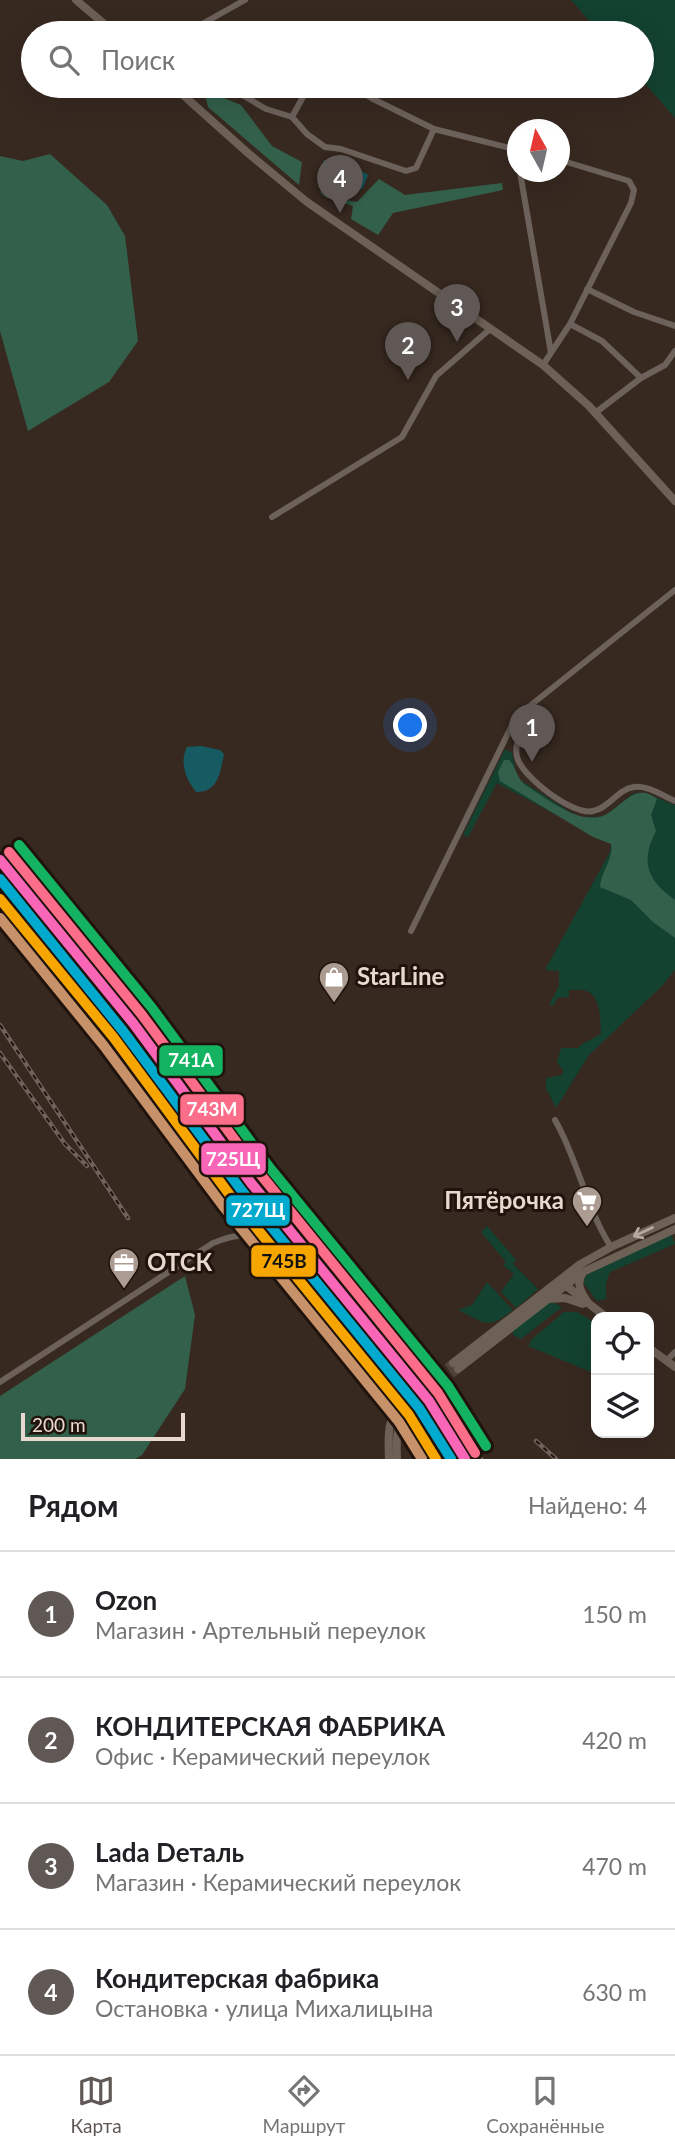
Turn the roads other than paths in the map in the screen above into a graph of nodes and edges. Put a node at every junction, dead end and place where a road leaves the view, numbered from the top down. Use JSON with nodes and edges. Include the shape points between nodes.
{"nodes":[{"id":1,"x":76,"y":0,"type":"edge"},
{"id":2,"x":245,"y":0,"type":"edge"},
{"id":3,"x":101,"y":21,"type":"edge"},
{"id":4,"x":207,"y":21,"type":"edge"},
{"id":5,"x":186,"y":98,"type":"edge"},
{"id":6,"x":247,"y":98,"type":"edge"},
{"id":7,"x":302,"y":98,"type":"edge"},
{"id":8,"x":371,"y":98,"type":"edge"},
{"id":9,"x":292,"y":117,"type":"junction"},
{"id":10,"x":434,"y":129,"type":"junction"},
{"id":11,"x":507,"y":147,"type":"edge"},
{"id":12,"x":570,"y":163,"type":"edge"},
{"id":13,"x":522,"y":182,"type":"edge"},
{"id":14,"x":587,"y":289,"type":"junction"},
{"id":15,"x":570,"y":324,"type":"junction"},
{"id":16,"x":675,"y":326,"type":"edge"},
{"id":17,"x":490,"y":328,"type":"junction"},
{"id":18,"x":675,"y":351,"type":"edge"},
{"id":19,"x":551,"y":352,"type":"junction"},
{"id":20,"x":543,"y":365,"type":"junction"},
{"id":21,"x":641,"y":378,"type":"junction"},
{"id":22,"x":595,"y":413,"type":"junction"},
{"id":23,"x":675,"y":501,"type":"edge"},
{"id":24,"x":272,"y":517,"type":"dead end"},
{"id":25,"x":675,"y":590,"type":"edge"},
{"id":26,"x":524,"y":710,"type":"junction"},
{"id":27,"x":675,"y":801,"type":"edge"},
{"id":28,"x":411,"y":931,"type":"dead end"},
{"id":29,"x":555,"y":1120,"type":"dead end"},
{"id":30,"x":675,"y":1217,"type":"edge"},
{"id":31,"x":675,"y":1229,"type":"edge"},
{"id":32,"x":611,"y":1247,"type":"junction"},
{"id":33,"x":583,"y":1272,"type":"junction"},
{"id":34,"x":561,"y":1282,"type":"junction"},
{"id":35,"x":541,"y":1302,"type":"junction"},
{"id":36,"x":592,"y":1307,"type":"junction"},
{"id":37,"x":599,"y":1312,"type":"edge"},
{"id":38,"x":654,"y":1352,"type":"edge"},
{"id":39,"x":675,"y":1352,"type":"edge"},
{"id":40,"x":666,"y":1361,"type":"junction"},
{"id":41,"x":675,"y":1367,"type":"edge"},
{"id":42,"x":0,"y":1382,"type":"edge"},
{"id":43,"x":412,"y":1401,"type":"tunnel mouth"},
{"id":44,"x":400,"y":1412,"type":"junction"},
{"id":45,"x":390,"y":1459,"type":"edge"},
{"id":46,"x":397,"y":1459,"type":"edge"}],
"edges":[{"from":1,"to":3,"type":"main road"},
{"from":2,"to":4,"type":"street"},
{"from":5,"to":17,"type":"main road","via":[[307,202]]},
{"from":6,"to":9,"type":"street"},
{"from":7,"to":9,"type":"street"},
{"from":8,"to":10,"type":"street"},
{"from":9,"to":10,"type":"street","via":[[325,146],[406,171],[416,168]]},
{"from":10,"to":11,"type":"street"},
{"from":12,"to":14,"type":"street","via":[[629,181],[634,190]]},
{"from":13,"to":19,"type":"street"},
{"from":14,"to":15,"type":"street"},
{"from":14,"to":16,"type":"street","via":[[634,313]]},
{"from":15,"to":19,"type":"street"},
{"from":15,"to":21,"type":"street","via":[[602,341]]},
{"from":17,"to":20,"type":"main road"},
{"from":17,"to":24,"type":"street","via":[[436,376],[401,437]]},
{"from":18,"to":21,"type":"street","via":[[665,365]]},
{"from":19,"to":20,"type":"street"},
{"from":20,"to":22,"type":"main road"},
{"from":21,"to":22,"type":"street"},
{"from":22,"to":23,"type":"main road"},
{"from":25,"to":26,"type":"street"},
{"from":26,"to":27,"type":"street","via":[[517,757],[537,786],[587,812],[634,787]]},
{"from":26,"to":28,"type":"street","via":[[516,717]]},
{"from":29,"to":32,"type":"street"},
{"from":30,"to":32,"type":"main road","one_way":true},
{"from":31,"to":33,"type":"main road"},
{"from":32,"to":34,"type":"main road"},
{"from":33,"to":34,"type":"main road"},
{"from":33,"to":36,"type":"main road","via":[[579,1288]]},
{"from":34,"to":35,"type":"main road"},
{"from":34,"to":35,"type":"main road","via":[[455,1366]]},
{"from":34,"to":36,"type":"main road"},
{"from":35,"to":36,"type":"main road","via":[[565,1298]]},
{"from":36,"to":37,"type":"main road"},
{"from":38,"to":40,"type":"main road"},
{"from":39,"to":40,"type":"street"},
{"from":40,"to":41,"type":"main road"},
{"from":42,"to":44,"type":"street","via":[[213,1243],[244,1236],[278,1260],[324,1326]]},
{"from":43,"to":44,"type":"main road"},
{"from":44,"to":45,"type":"main road","via":[[389,1426]]},
{"from":44,"to":46,"type":"main road"}]}
